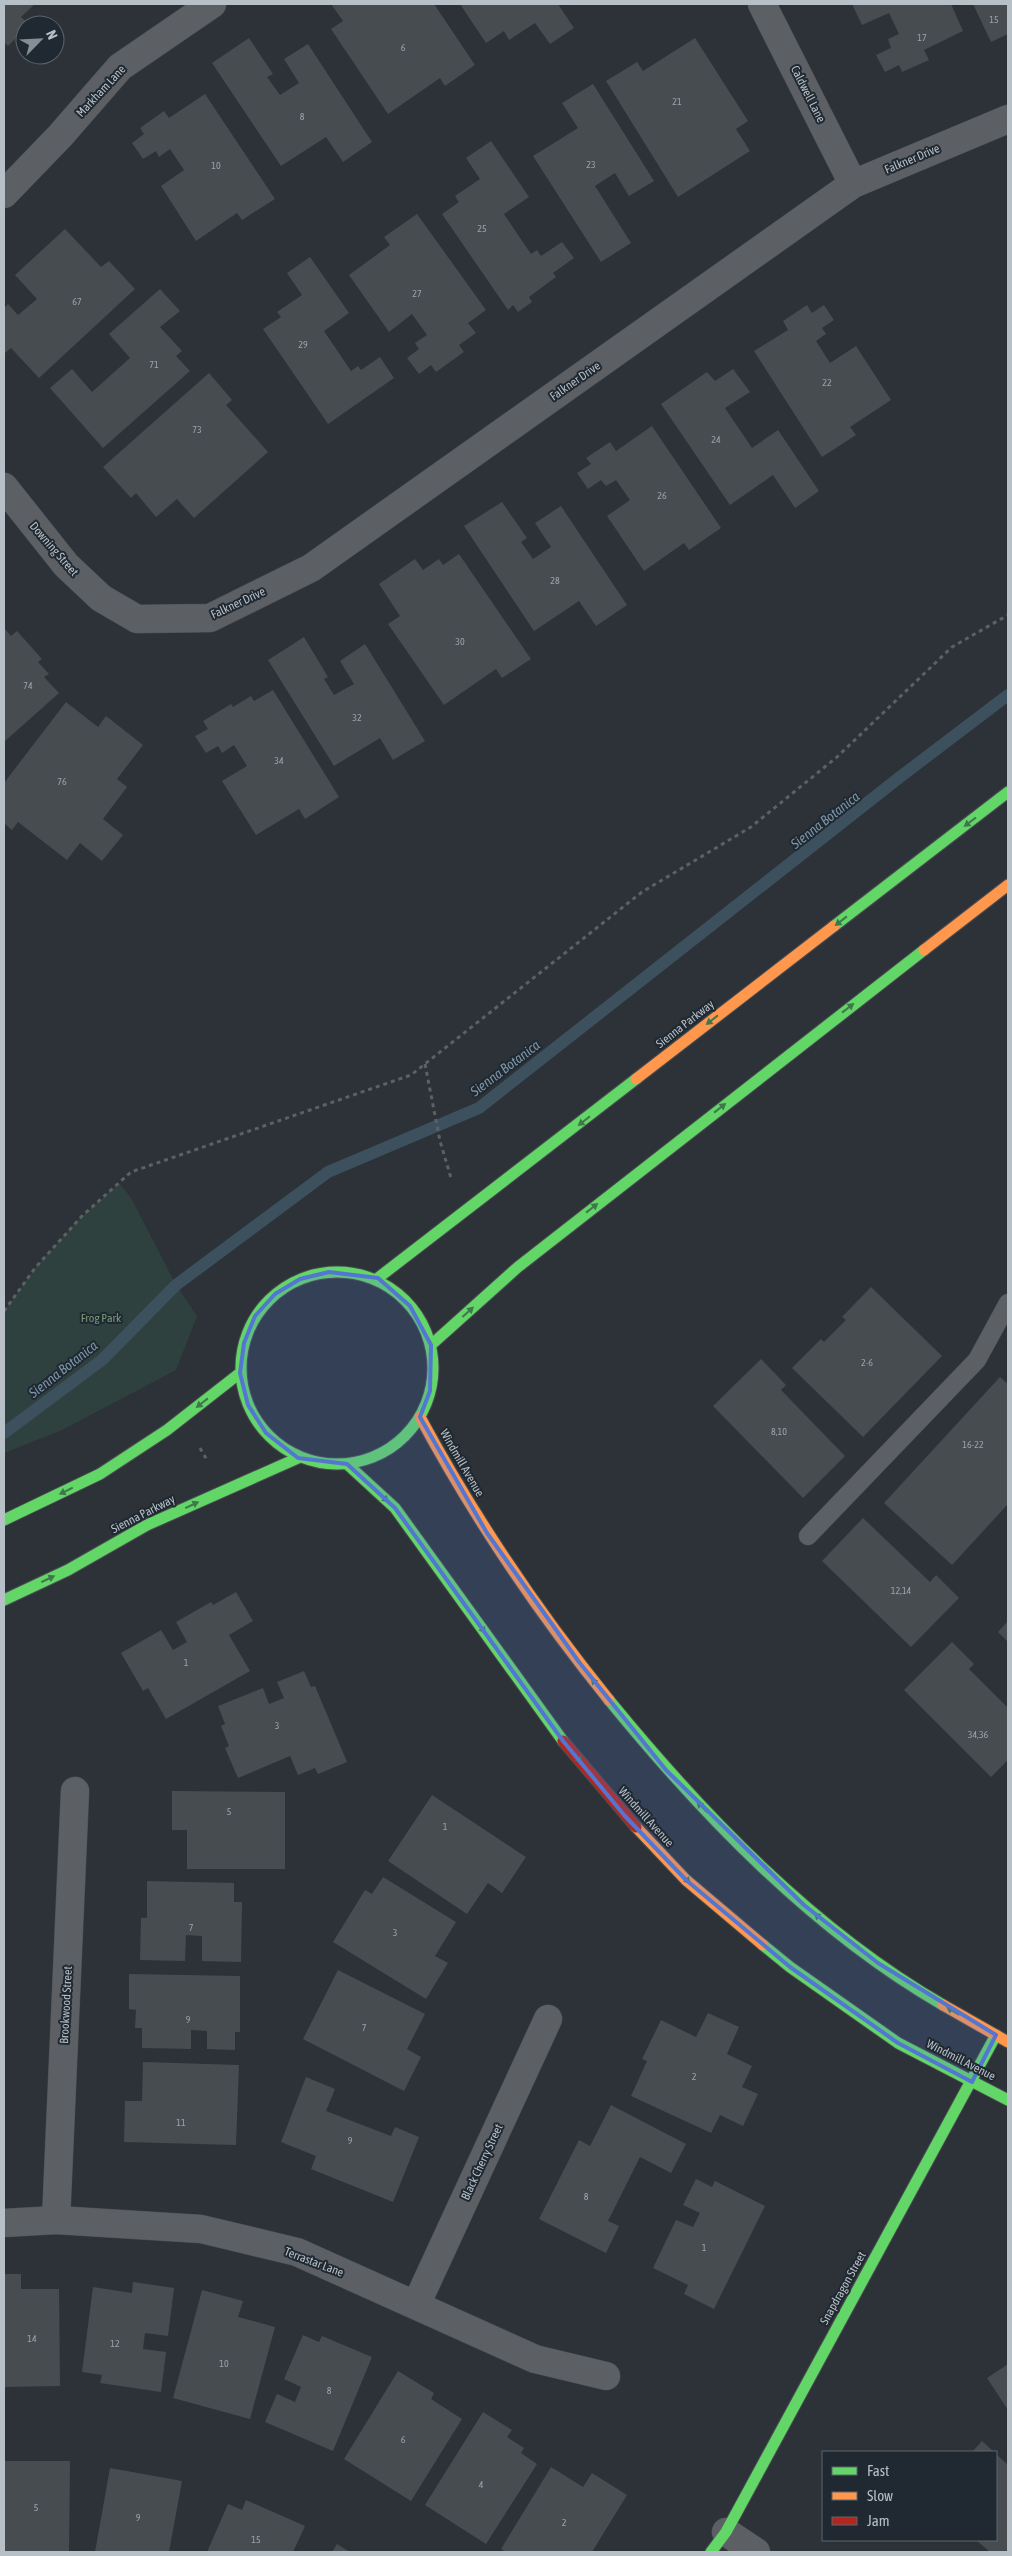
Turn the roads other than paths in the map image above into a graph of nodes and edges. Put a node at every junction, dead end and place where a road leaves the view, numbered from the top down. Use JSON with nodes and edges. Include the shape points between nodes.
{"nodes":[{"id":1,"x":212,"y":4,"type":"edge"},
{"id":2,"x":762,"y":4,"type":"edge"},
{"id":3,"x":1008,"y":120,"type":"edge"},
{"id":4,"x":853,"y":184,"type":"junction"},
{"id":5,"x":4,"y":194,"type":"edge"},
{"id":6,"x":4,"y":488,"type":"edge"},
{"id":7,"x":137,"y":619,"type":"joint"},
{"id":8,"x":1008,"y":792,"type":"edge"},
{"id":9,"x":1008,"y":885,"type":"edge"},
{"id":10,"x":378,"y":1278,"type":"junction"},
{"id":11,"x":1008,"y":1303,"type":"edge"},
{"id":12,"x":431,"y":1345,"type":"junction"},
{"id":13,"x":240,"y":1373,"type":"junction"},
{"id":14,"x":420,"y":1417,"type":"junction"},
{"id":15,"x":298,"y":1458,"type":"junction"},
{"id":16,"x":347,"y":1464,"type":"junction"},
{"id":17,"x":4,"y":1520,"type":"edge"},
{"id":18,"x":808,"y":1536,"type":"dead end"},
{"id":19,"x":4,"y":1600,"type":"edge"},
{"id":20,"x":75,"y":1791,"type":"dead end"},
{"id":21,"x":548,"y":2019,"type":"dead end"},
{"id":22,"x":996,"y":2035,"type":"junction"},
{"id":23,"x":1008,"y":2042,"type":"edge"},
{"id":24,"x":972,"y":2082,"type":"junction"},
{"id":25,"x":1008,"y":2100,"type":"edge"},
{"id":26,"x":56,"y":2220,"type":"junction"},
{"id":27,"x":4,"y":2223,"type":"edge"},
{"id":28,"x":416,"y":2306,"type":"junction"},
{"id":29,"x":606,"y":2376,"type":"dead end"},
{"id":30,"x":719,"y":2542,"type":"edge"},
{"id":31,"x":756,"y":2552,"type":"edge"}],
"edges":[{"from":1,"to":5,"type":"street","name":"Markham Lane","via":[[120,67]]},
{"from":2,"to":4,"type":"street","name":"Caldwell Lane"},
{"from":3,"to":4,"type":"street","name":"Falkner Drive"},
{"from":4,"to":7,"type":"street","name":"Falkner Drive","via":[[311,568],[210,618]]},
{"from":6,"to":7,"type":"street","name":"Downing Street","via":[[66,566],[101,598]]},
{"from":8,"to":10,"type":"main road","name":"Sienna Parkway","one_way":true},
{"from":12,"to":9,"type":"main road","one_way":true,"via":[[526,1261]]},
{"from":10,"to":12,"type":"main road","via":[[410,1306]]},
{"from":10,"to":13,"type":"main road","via":[[329,1272],[300,1278],[275,1294],[255,1316],[244,1343]]},
{"from":11,"to":18,"type":"lane","via":[[977,1360]]},
{"from":12,"to":14,"type":"main road","via":[[430,1391]]},
{"from":13,"to":15,"type":"main road","via":[[248,1405],[266,1433]]},
{"from":13,"to":17,"type":"main road","one_way":true,"via":[[166,1430],[100,1474]]},
{"from":14,"to":16,"type":"main road","via":[[389,1449],[369,1461]]},
{"from":22,"to":14,"type":"main road","name":"Windmill Avenue","one_way":true,"via":[[878,1963],[804,1905],[736,1843],[666,1770],[579,1662],[487,1533]]},
{"from":15,"to":16,"type":"main road"},
{"from":19,"to":15,"type":"main road","name":"Sienna Parkway","one_way":true,"via":[[68,1570],[147,1526]]},
{"from":16,"to":24,"type":"main road","name":"Windmill Avenue","one_way":true,"via":[[395,1508],[563,1741],[624,1815],[686,1880],[805,1978],[898,2043]]},
{"from":20,"to":26,"type":"street","name":"Brookwood Street"},
{"from":21,"to":28,"type":"street","name":"Black Cherry Street"},
{"from":22,"to":23,"type":"main road","name":"Windmill Avenue"},
{"from":22,"to":24,"type":"main road","name":"Snapdragon Street"},
{"from":24,"to":25,"type":"main road","name":"Windmill Avenue"},
{"from":24,"to":30,"type":"main road","name":"Snapdragon Street"},
{"from":26,"to":27,"type":"street","name":"Terrastar Lane"},
{"from":26,"to":28,"type":"street","name":"Terrastar Lane","via":[[201,2229],[297,2252]]},
{"from":28,"to":29,"type":"street","name":"Terrastar Lane","via":[[535,2359]]},
{"from":30,"to":31,"type":"street"}]}
